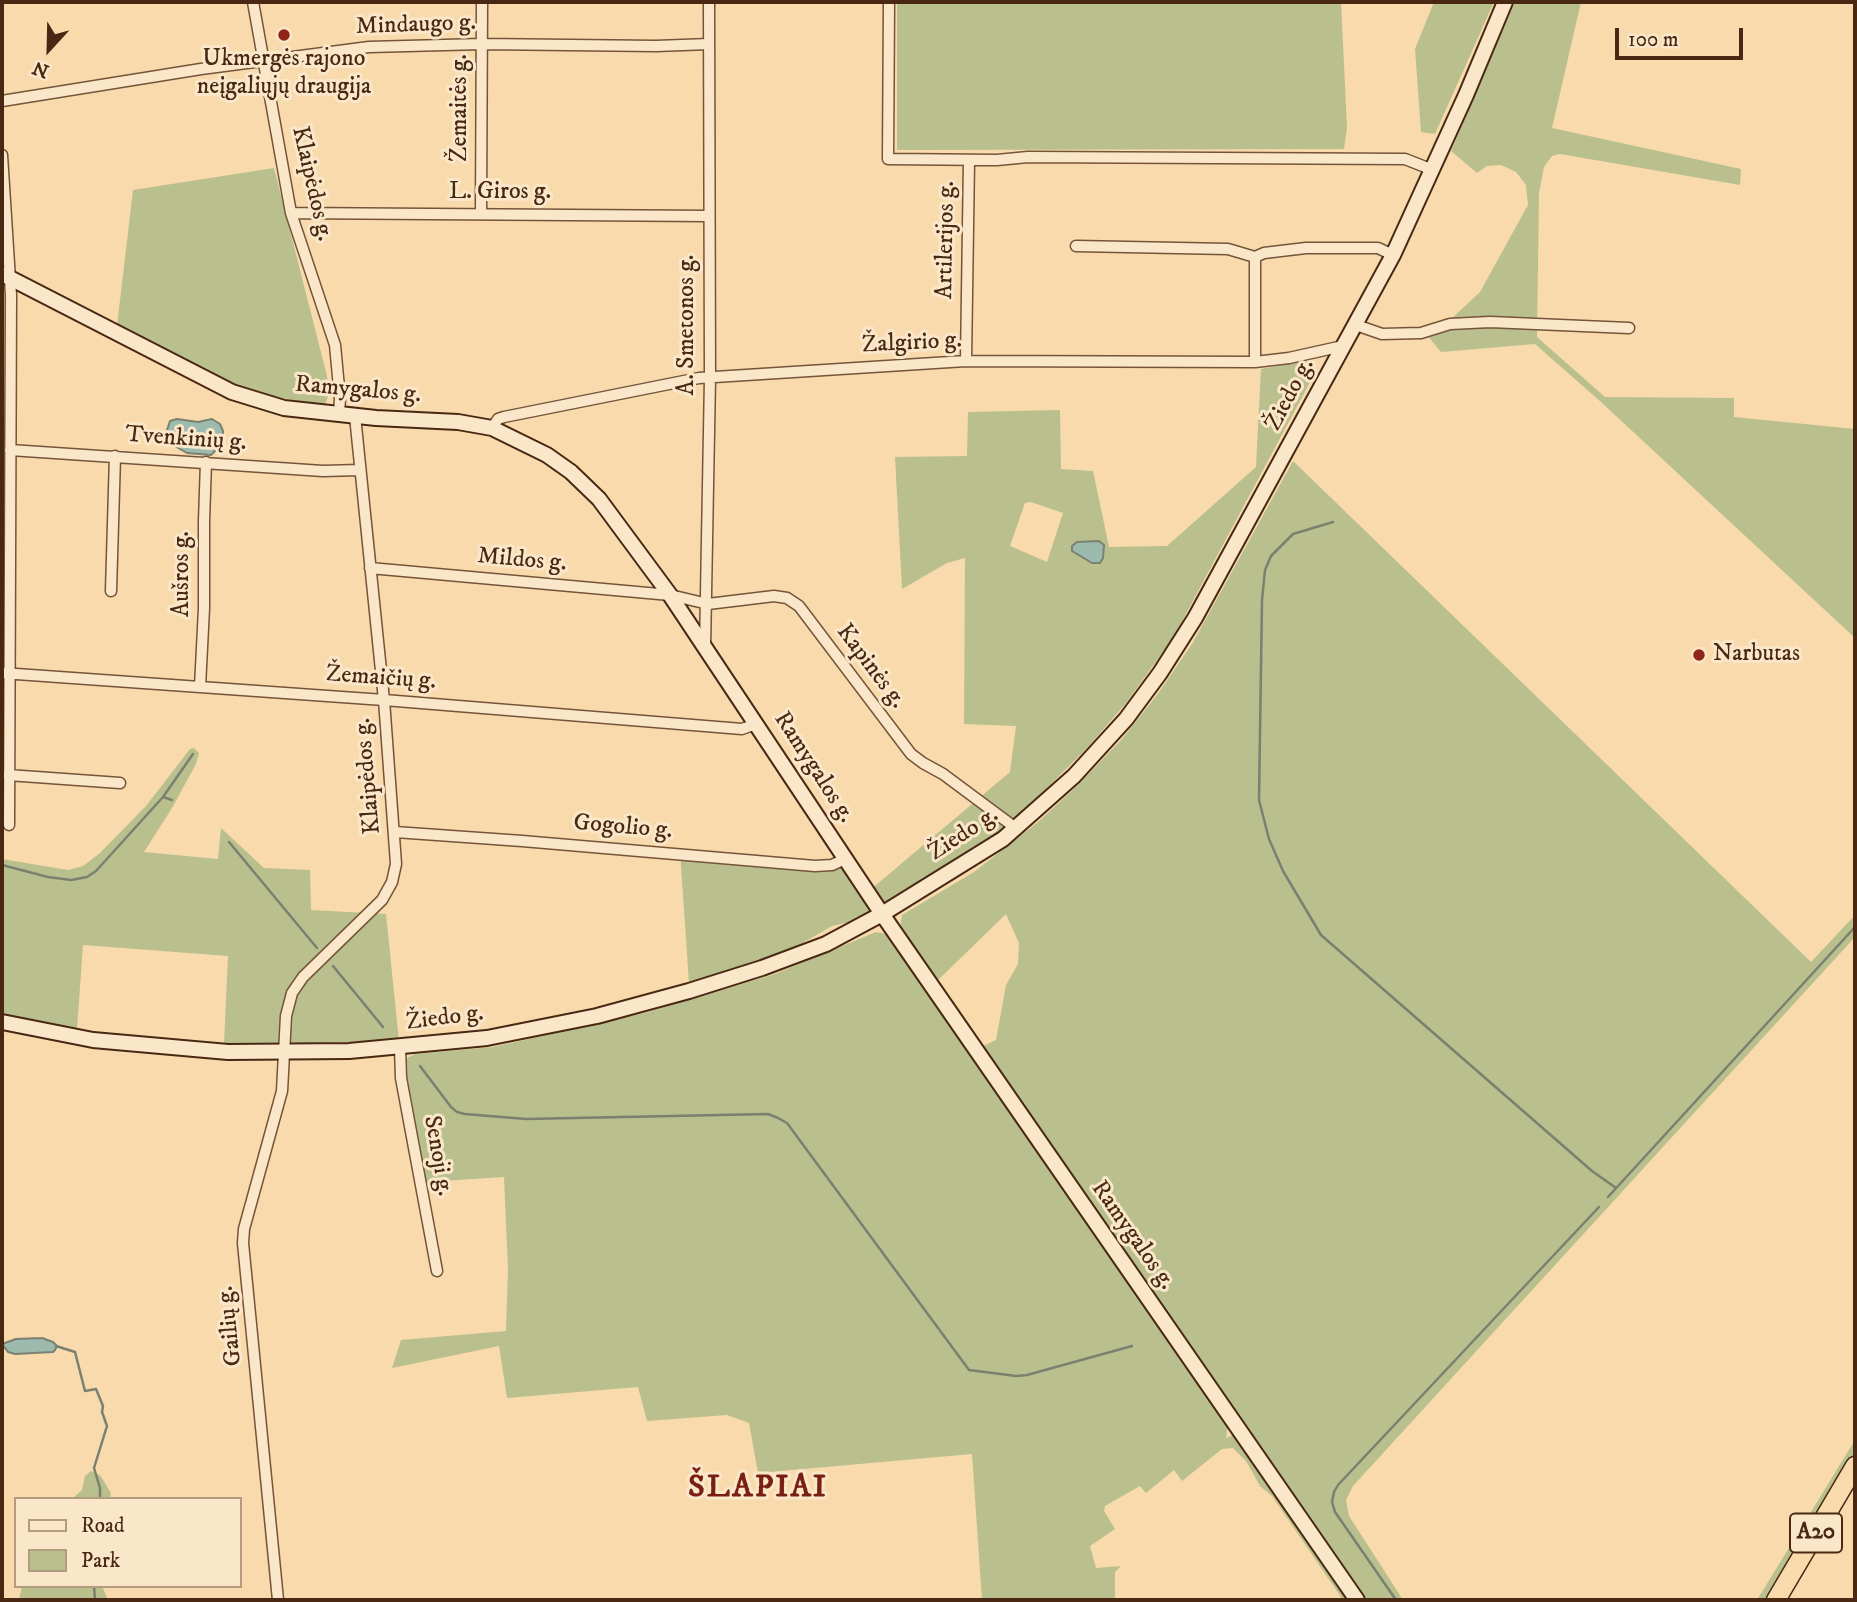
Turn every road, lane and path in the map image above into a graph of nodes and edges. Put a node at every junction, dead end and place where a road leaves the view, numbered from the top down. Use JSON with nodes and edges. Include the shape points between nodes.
{"nodes":[{"id":1,"x":253,"y":2,"type":"edge"},
{"id":2,"x":482,"y":2,"type":"edge"},
{"id":3,"x":709,"y":2,"type":"edge"},
{"id":4,"x":889,"y":2,"type":"edge"},
{"id":5,"x":1505,"y":2,"type":"edge"},
{"id":6,"x":482,"y":44,"type":"junction"},
{"id":7,"x":709,"y":44,"type":"junction"},
{"id":8,"x":265,"y":60,"type":"junction"},
{"id":9,"x":2,"y":101,"type":"edge"},
{"id":10,"x":2,"y":155,"type":"edge"},
{"id":11,"x":969,"y":160,"type":"junction"},
{"id":12,"x":1433,"y":170,"type":"junction"},
{"id":13,"x":291,"y":213,"type":"junction"},
{"id":14,"x":481,"y":214,"type":"junction"},
{"id":15,"x":709,"y":216,"type":"junction"},
{"id":16,"x":1076,"y":246,"type":"dead end"},
{"id":17,"x":1393,"y":255,"type":"junction"},
{"id":18,"x":1255,"y":257,"type":"junction"},
{"id":19,"x":5,"y":276,"type":"edge"},
{"id":20,"x":1356,"y":325,"type":"junction"},
{"id":21,"x":1629,"y":328,"type":"dead end"},
{"id":22,"x":1343,"y":346,"type":"junction"},
{"id":23,"x":966,"y":361,"type":"junction"},
{"id":24,"x":1255,"y":362,"type":"junction"},
{"id":25,"x":710,"y":378,"type":"junction"},
{"id":26,"x":339,"y":414,"type":"junction"},
{"id":27,"x":355,"y":416,"type":"junction"},
{"id":28,"x":492,"y":428,"type":"junction"},
{"id":29,"x":115,"y":456,"type":"junction"},
{"id":30,"x":7,"y":458,"type":"edge"},
{"id":31,"x":206,"y":462,"type":"junction"},
{"id":32,"x":359,"y":470,"type":"junction"},
{"id":33,"x":370,"y":568,"type":"junction"},
{"id":34,"x":111,"y":591,"type":"dead end"},
{"id":35,"x":670,"y":595,"type":"junction"},
{"id":36,"x":708,"y":604,"type":"junction"},
{"id":37,"x":705,"y":649,"type":"junction"},
{"id":38,"x":5,"y":673,"type":"edge"},
{"id":39,"x":200,"y":687,"type":"junction"},
{"id":40,"x":384,"y":700,"type":"junction"},
{"id":41,"x":756,"y":724,"type":"junction"},
{"id":42,"x":8,"y":775,"type":"junction"},
{"id":43,"x":120,"y":783,"type":"dead end"},
{"id":44,"x":9,"y":825,"type":"dead end"},
{"id":45,"x":1017,"y":829,"type":"junction"},
{"id":46,"x":395,"y":832,"type":"junction"},
{"id":47,"x":845,"y":859,"type":"junction"},
{"id":48,"x":882,"y":914,"type":"junction"},
{"id":49,"x":2,"y":1022,"type":"edge"},
{"id":50,"x":400,"y":1048,"type":"junction"},
{"id":51,"x":284,"y":1052,"type":"junction"},
{"id":52,"x":437,"y":1271,"type":"dead end"},
{"id":53,"x":1855,"y":1466,"type":"edge"},
{"id":54,"x":278,"y":1600,"type":"edge"},
{"id":55,"x":1357,"y":1600,"type":"edge"},
{"id":56,"x":1776,"y":1600,"type":"edge"}],
"edges":[{"from":1,"to":8,"type":"street","name":"Klaipėdos g."},
{"from":2,"to":6,"type":"street","name":"Žemaitės g."},
{"from":3,"to":7,"type":"street","name":"A. Smetonos g."},
{"from":4,"to":11,"type":"street","via":[[888,159]]},
{"from":5,"to":12,"type":"street","name":"Žiedo g."},
{"from":6,"to":7,"type":"street","name":"Mindaugo g."},
{"from":6,"to":8,"type":"street","name":"Mindaugo g.","via":[[369,47]]},
{"from":6,"to":14,"type":"street","name":"Žemaitės g."},
{"from":7,"to":15,"type":"street","name":"A. Smetonos g."},
{"from":8,"to":9,"type":"street","name":"Mindaugo g."},
{"from":8,"to":13,"type":"street","name":"Klaipėdos g."},
{"from":10,"to":19,"type":"street"},
{"from":11,"to":12,"type":"street","via":[[1405,159]]},
{"from":11,"to":23,"type":"street","name":"Artilerijos g."},
{"from":12,"to":17,"type":"street","name":"Žiedo g."},
{"from":13,"to":14,"type":"street","name":"L. Giros g."},
{"from":13,"to":26,"type":"street","name":"Klaipėdos g.","via":[[335,345]]},
{"from":14,"to":15,"type":"street","name":"L. Giros g."},
{"from":15,"to":25,"type":"street","name":"A. Smetonos g."},
{"from":16,"to":18,"type":"street","via":[[1228,249]]},
{"from":17,"to":18,"type":"street","via":[[1378,248],[1306,248]]},
{"from":17,"to":20,"type":"street","name":"Žiedo g."},
{"from":18,"to":24,"type":"street"},
{"from":19,"to":26,"type":"street","name":"Ramygalos g.","via":[[232,391],[284,408]]},
{"from":19,"to":30,"type":"street","via":[[10,295]]},
{"from":20,"to":21,"type":"street","via":[[1382,334],[1490,322]]},
{"from":20,"to":22,"type":"street","name":"Žiedo g."},
{"from":22,"to":24,"type":"street","name":"Žalgirio g."},
{"from":22,"to":45,"type":"street","name":"Žiedo g.","via":[[1178,646],[1125,719],[1074,776]]},
{"from":23,"to":24,"type":"street","name":"Žalgirio g."},
{"from":23,"to":25,"type":"street","name":"Žalgirio g."},
{"from":25,"to":28,"type":"street","name":"Žalgirio g.","via":[[504,417]]},
{"from":25,"to":36,"type":"street","name":"A. Smetonos g."},
{"from":26,"to":27,"type":"street","name":"Ramygalos g."},
{"from":27,"to":28,"type":"street","name":"Ramygalos g."},
{"from":27,"to":32,"type":"street","name":"Klaipėdos g."},
{"from":28,"to":35,"type":"street","name":"Ramygalos g.","via":[[572,472],[599,499]]},
{"from":29,"to":30,"type":"street","name":"Tvenkinių g."},
{"from":29,"to":31,"type":"street","name":"Tvenkinių g."},
{"from":29,"to":34,"type":"street"},
{"from":30,"to":38,"type":"street"},
{"from":31,"to":32,"type":"street","name":"Tvenkinių g."},
{"from":31,"to":39,"type":"street","name":"Aušros g."},
{"from":32,"to":33,"type":"street","name":"Klaipėdos g."},
{"from":33,"to":35,"type":"street","name":"Mildos g."},
{"from":33,"to":40,"type":"street","name":"Klaipėdos g."},
{"from":35,"to":36,"type":"street","name":"Kapinės g."},
{"from":35,"to":37,"type":"street","name":"Ramygalos g."},
{"from":36,"to":37,"type":"street","name":"A. Smetonos g."},
{"from":36,"to":45,"type":"street","name":"Kapinės g.","via":[[774,596],[799,606],[911,754]]},
{"from":37,"to":41,"type":"street","name":"Ramygalos g."},
{"from":38,"to":39,"type":"street","name":"Žemaičių g."},
{"from":38,"to":42,"type":"street"},
{"from":39,"to":40,"type":"street","name":"Žemaičių g."},
{"from":40,"to":41,"type":"street","name":"Žemaičių g.","via":[[742,729]]},
{"from":40,"to":46,"type":"street","name":"Klaipėdos g."},
{"from":41,"to":47,"type":"street","name":"Ramygalos g."},
{"from":42,"to":43,"type":"street"},
{"from":42,"to":44,"type":"street"},
{"from":45,"to":48,"type":"street","name":"Žiedo g."},
{"from":46,"to":47,"type":"street","name":"Gogolio g.","via":[[815,866]]},
{"from":46,"to":51,"type":"street","name":"Klaipėdos g.","via":[[396,864],[387,892],[303,976],[292,993]]},
{"from":47,"to":48,"type":"street","name":"Ramygalos g."},
{"from":48,"to":50,"type":"street","name":"Žiedo g.","via":[[826,944],[775,963],[597,1016],[487,1038]]},
{"from":48,"to":55,"type":"street","name":"Ramygalos g."},
{"from":49,"to":51,"type":"street","name":"Žiedo g.","via":[[153,1047]]},
{"from":50,"to":51,"type":"street","name":"Žiedo g."},
{"from":50,"to":52,"type":"street","name":"Senoji g.","via":[[401,1078]]},
{"from":51,"to":54,"type":"street","name":"Gailių g.","via":[[282,1091],[243,1242]]},
{"from":53,"to":56,"type":"highway","number":"A20"}]}
